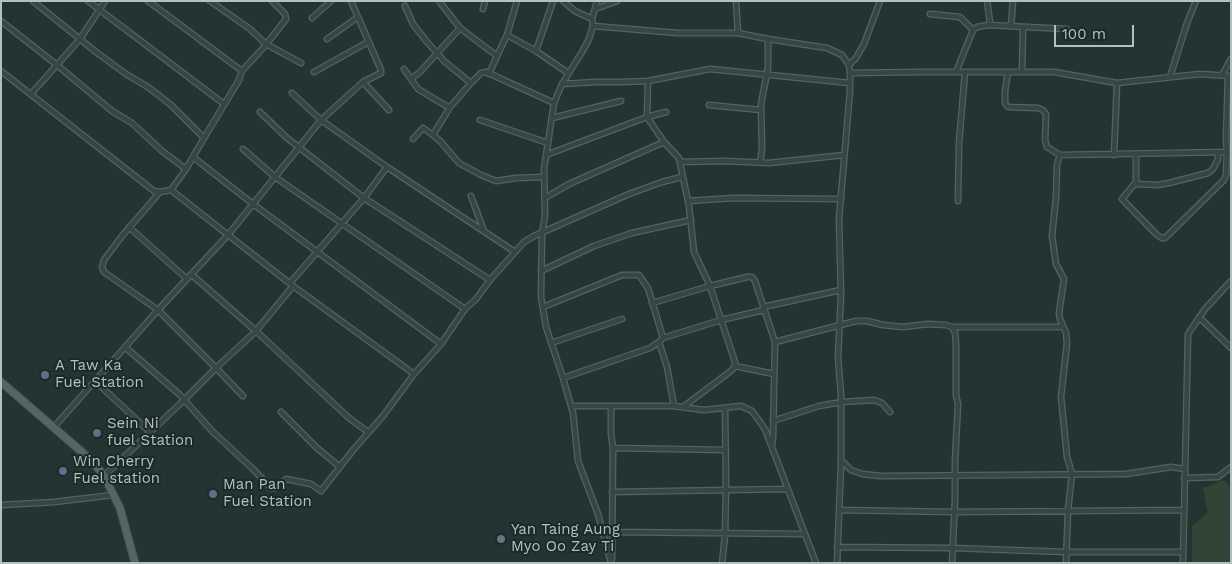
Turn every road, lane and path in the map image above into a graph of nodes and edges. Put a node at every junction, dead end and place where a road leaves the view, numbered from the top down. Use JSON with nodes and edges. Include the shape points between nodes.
{"nodes":[{"id":1,"x":33,"y":1,"type":"edge"},
{"id":2,"x":88,"y":1,"type":"edge"},
{"id":3,"x":104,"y":1,"type":"edge"},
{"id":4,"x":148,"y":1,"type":"edge"},
{"id":5,"x":210,"y":1,"type":"edge"},
{"id":6,"x":331,"y":1,"type":"edge"},
{"id":7,"x":351,"y":1,"type":"edge"},
{"id":8,"x":439,"y":1,"type":"edge"},
{"id":9,"x":486,"y":1,"type":"edge"},
{"id":10,"x":517,"y":1,"type":"edge"},
{"id":11,"x":553,"y":1,"type":"edge"},
{"id":12,"x":564,"y":1,"type":"edge"},
{"id":13,"x":597,"y":1,"type":"edge"},
{"id":14,"x":616,"y":1,"type":"edge"},
{"id":15,"x":736,"y":1,"type":"edge"},
{"id":16,"x":880,"y":1,"type":"edge"},
{"id":17,"x":987,"y":1,"type":"edge"},
{"id":18,"x":1013,"y":1,"type":"edge"},
{"id":19,"x":1196,"y":1,"type":"edge"},
{"id":20,"x":273,"y":2,"type":"edge"},
{"id":21,"x":405,"y":6,"type":"dead end"},
{"id":22,"x":483,"y":9,"type":"dead end"},
{"id":23,"x":595,"y":9,"type":"junction"},
{"id":24,"x":99,"y":10,"type":"junction"},
{"id":25,"x":930,"y":14,"type":"dead end"},
{"id":26,"x":358,"y":17,"type":"junction"},
{"id":27,"x":312,"y":18,"type":"dead end"},
{"id":28,"x":592,"y":19,"type":"junction"},
{"id":29,"x":1,"y":21,"type":"edge"},
{"id":30,"x":988,"y":25,"type":"junction"},
{"id":31,"x":593,"y":26,"type":"junction"},
{"id":32,"x":1011,"y":26,"type":"junction"},
{"id":33,"x":1023,"y":27,"type":"junction"},
{"id":34,"x":460,"y":28,"type":"junction"},
{"id":35,"x":1066,"y":29,"type":"dead end"},
{"id":36,"x":972,"y":30,"type":"junction"},
{"id":37,"x":738,"y":33,"type":"junction"},
{"id":38,"x":508,"y":35,"type":"junction"},
{"id":39,"x":80,"y":39,"type":"junction"},
{"id":40,"x":328,"y":39,"type":"dead end"},
{"id":41,"x":768,"y":39,"type":"junction"},
{"id":42,"x":368,"y":42,"type":"junction"},
{"id":43,"x":266,"y":44,"type":"junction"},
{"id":44,"x":536,"y":51,"type":"junction"},
{"id":45,"x":437,"y":53,"type":"junction"},
{"id":46,"x":497,"y":56,"type":"junction"},
{"id":47,"x":1231,"y":59,"type":"edge"},
{"id":48,"x":57,"y":64,"type":"junction"},
{"id":49,"x":301,"y":64,"type":"dead end"},
{"id":50,"x":848,"y":66,"type":"junction"},
{"id":51,"x":404,"y":69,"type":"dead end"},
{"id":52,"x":1,"y":71,"type":"edge"},
{"id":53,"x":242,"y":71,"type":"junction"},
{"id":54,"x":314,"y":72,"type":"dead end"},
{"id":55,"x":956,"y":72,"type":"junction"},
{"id":56,"x":965,"y":72,"type":"junction"},
{"id":57,"x":1008,"y":72,"type":"junction"},
{"id":58,"x":1022,"y":72,"type":"junction"},
{"id":59,"x":568,"y":73,"type":"junction"},
{"id":60,"x":850,"y":73,"type":"junction"},
{"id":61,"x":489,"y":74,"type":"junction"},
{"id":62,"x":767,"y":75,"type":"junction"},
{"id":63,"x":1222,"y":76,"type":"junction"},
{"id":64,"x":1230,"y":76,"type":"edge"},
{"id":65,"x":1170,"y":77,"type":"junction"},
{"id":66,"x":411,"y":79,"type":"junction"},
{"id":67,"x":648,"y":81,"type":"junction"},
{"id":68,"x":363,"y":82,"type":"junction"},
{"id":69,"x":470,"y":83,"type":"junction"},
{"id":70,"x":850,"y":83,"type":"junction"},
{"id":71,"x":1117,"y":83,"type":"junction"},
{"id":72,"x":562,"y":84,"type":"junction"},
{"id":73,"x":292,"y":93,"type":"dead end"},
{"id":74,"x":31,"y":94,"type":"junction"},
{"id":75,"x":621,"y":101,"type":"dead end"},
{"id":76,"x":554,"y":103,"type":"junction"},
{"id":77,"x":224,"y":104,"type":"junction"},
{"id":78,"x":709,"y":105,"type":"dead end"},
{"id":79,"x":450,"y":107,"type":"junction"},
{"id":80,"x":389,"y":110,"type":"dead end"},
{"id":81,"x":761,"y":110,"type":"junction"},
{"id":82,"x":260,"y":112,"type":"dead end"},
{"id":83,"x":666,"y":112,"type":"dead end"},
{"id":84,"x":647,"y":117,"type":"junction"},
{"id":85,"x":552,"y":118,"type":"junction"},
{"id":86,"x":322,"y":120,"type":"junction"},
{"id":87,"x":480,"y":120,"type":"dead end"},
{"id":88,"x":432,"y":134,"type":"junction"},
{"id":89,"x":204,"y":138,"type":"junction"},
{"id":90,"x":413,"y":139,"type":"dead end"},
{"id":91,"x":664,"y":142,"type":"junction"},
{"id":92,"x":548,"y":143,"type":"junction"},
{"id":93,"x":300,"y":148,"type":"junction"},
{"id":94,"x":243,"y":149,"type":"dead end"},
{"id":95,"x":1227,"y":152,"type":"junction"},
{"id":96,"x":1218,"y":153,"type":"junction"},
{"id":97,"x":1136,"y":154,"type":"junction"},
{"id":98,"x":546,"y":155,"type":"junction"},
{"id":99,"x":844,"y":155,"type":"junction"},
{"id":100,"x":1114,"y":155,"type":"junction"},
{"id":101,"x":1060,"y":156,"type":"junction"},
{"id":102,"x":193,"y":157,"type":"junction"},
{"id":103,"x":680,"y":162,"type":"junction"},
{"id":104,"x":760,"y":163,"type":"junction"},
{"id":105,"x":387,"y":167,"type":"junction"},
{"id":106,"x":186,"y":169,"type":"junction"},
{"id":107,"x":275,"y":177,"type":"junction"},
{"id":108,"x":544,"y":177,"type":"junction"},
{"id":109,"x":682,"y":177,"type":"junction"},
{"id":110,"x":1136,"y":182,"type":"junction"},
{"id":111,"x":171,"y":190,"type":"junction"},
{"id":112,"x":160,"y":192,"type":"junction"},
{"id":113,"x":471,"y":196,"type":"dead end"},
{"id":114,"x":364,"y":198,"type":"junction"},
{"id":115,"x":544,"y":198,"type":"junction"},
{"id":116,"x":841,"y":199,"type":"junction"},
{"id":117,"x":688,"y":201,"type":"junction"},
{"id":118,"x":958,"y":202,"type":"dead end"},
{"id":119,"x":253,"y":204,"type":"junction"},
{"id":120,"x":691,"y":220,"type":"junction"},
{"id":121,"x":342,"y":223,"type":"junction"},
{"id":122,"x":129,"y":227,"type":"junction"},
{"id":123,"x":485,"y":232,"type":"junction"},
{"id":124,"x":542,"y":233,"type":"junction"},
{"id":125,"x":228,"y":235,"type":"junction"},
{"id":126,"x":318,"y":251,"type":"junction"},
{"id":127,"x":515,"y":252,"type":"junction"},
{"id":128,"x":542,"y":271,"type":"junction"},
{"id":129,"x":192,"y":275,"type":"junction"},
{"id":130,"x":187,"y":279,"type":"junction"},
{"id":131,"x":490,"y":280,"type":"junction"},
{"id":132,"x":1231,"y":281,"type":"edge"},
{"id":133,"x":292,"y":284,"type":"junction"},
{"id":134,"x":710,"y":286,"type":"junction"},
{"id":135,"x":841,"y":290,"type":"junction"},
{"id":136,"x":652,"y":303,"type":"junction"},
{"id":137,"x":543,"y":307,"type":"junction"},
{"id":138,"x":763,"y":308,"type":"junction"},
{"id":139,"x":158,"y":310,"type":"junction"},
{"id":140,"x":465,"y":310,"type":"junction"},
{"id":141,"x":1199,"y":317,"type":"junction"},
{"id":142,"x":622,"y":319,"type":"dead end"},
{"id":143,"x":721,"y":320,"type":"junction"},
{"id":144,"x":839,"y":326,"type":"junction"},
{"id":145,"x":952,"y":327,"type":"junction"},
{"id":146,"x":1064,"y":327,"type":"junction"},
{"id":147,"x":256,"y":331,"type":"junction"},
{"id":148,"x":1231,"y":337,"type":"edge"},
{"id":149,"x":663,"y":338,"type":"junction"},
{"id":150,"x":551,"y":342,"type":"junction"},
{"id":151,"x":658,"y":342,"type":"junction"},
{"id":152,"x":775,"y":342,"type":"junction"},
{"id":153,"x":1225,"y":343,"type":"junction"},
{"id":154,"x":441,"y":344,"type":"junction"},
{"id":155,"x":125,"y":347,"type":"junction"},
{"id":156,"x":1231,"y":348,"type":"edge"},
{"id":157,"x":735,"y":366,"type":"junction"},
{"id":158,"x":216,"y":368,"type":"junction"},
{"id":159,"x":414,"y":374,"type":"junction"},
{"id":160,"x":774,"y":374,"type":"junction"},
{"id":161,"x":563,"y":378,"type":"junction"},
{"id":162,"x":95,"y":381,"type":"junction"},
{"id":163,"x":1,"y":382,"type":"edge"},
{"id":164,"x":243,"y":396,"type":"dead end"},
{"id":165,"x":184,"y":400,"type":"junction"},
{"id":166,"x":841,"y":402,"type":"junction"},
{"id":167,"x":571,"y":406,"type":"junction"},
{"id":168,"x":611,"y":406,"type":"junction"},
{"id":169,"x":674,"y":406,"type":"junction"},
{"id":170,"x":683,"y":407,"type":"junction"},
{"id":171,"x":725,"y":408,"type":"junction"},
{"id":172,"x":281,"y":412,"type":"dead end"},
{"id":173,"x":890,"y":412,"type":"dead end"},
{"id":174,"x":773,"y":421,"type":"junction"},
{"id":175,"x":54,"y":427,"type":"junction"},
{"id":176,"x":368,"y":432,"type":"junction"},
{"id":177,"x":150,"y":433,"type":"junction"},
{"id":178,"x":772,"y":447,"type":"junction"},
{"id":179,"x":613,"y":448,"type":"junction"},
{"id":180,"x":726,"y":450,"type":"junction"},
{"id":181,"x":841,"y":460,"type":"junction"},
{"id":182,"x":340,"y":467,"type":"junction"},
{"id":183,"x":1231,"y":467,"type":"edge"},
{"id":184,"x":1184,"y":469,"type":"junction"},
{"id":185,"x":1072,"y":474,"type":"junction"},
{"id":186,"x":955,"y":475,"type":"junction"},
{"id":187,"x":104,"y":476,"type":"junction"},
{"id":188,"x":1184,"y":478,"type":"junction"},
{"id":189,"x":787,"y":489,"type":"junction"},
{"id":190,"x":726,"y":490,"type":"junction"},
{"id":191,"x":612,"y":492,"type":"junction"},
{"id":192,"x":114,"y":495,"type":"junction"},
{"id":193,"x":1,"y":505,"type":"edge"},
{"id":194,"x":839,"y":510,"type":"junction"},
{"id":195,"x":1068,"y":510,"type":"junction"},
{"id":196,"x":1184,"y":510,"type":"junction"},
{"id":197,"x":954,"y":512,"type":"junction"},
{"id":198,"x":612,"y":532,"type":"junction"},
{"id":199,"x":725,"y":533,"type":"junction"},
{"id":200,"x":805,"y":534,"type":"junction"},
{"id":201,"x":837,"y":547,"type":"junction"},
{"id":202,"x":952,"y":548,"type":"junction"},
{"id":203,"x":1066,"y":552,"type":"junction"},
{"id":204,"x":1183,"y":552,"type":"junction"},
{"id":205,"x":135,"y":563,"type":"edge"},
{"id":206,"x":612,"y":563,"type":"edge"},
{"id":207,"x":722,"y":563,"type":"edge"},
{"id":208,"x":816,"y":563,"type":"edge"},
{"id":209,"x":837,"y":563,"type":"edge"},
{"id":210,"x":952,"y":563,"type":"edge"},
{"id":211,"x":1066,"y":563,"type":"edge"},
{"id":212,"x":1182,"y":563,"type":"edge"}],
"edges":[{"from":1,"to":39,"type":"street"},
{"from":2,"to":24,"type":"street"},
{"from":3,"to":24,"type":"street"},
{"from":4,"to":53,"type":"street"},
{"from":5,"to":43,"type":"street"},
{"from":6,"to":27,"type":"street"},
{"from":7,"to":26,"type":"street"},
{"from":8,"to":34,"type":"street"},
{"from":9,"to":22,"type":"street"},
{"from":10,"to":38,"type":"street"},
{"from":11,"to":44,"type":"street"},
{"from":12,"to":28,"type":"street"},
{"from":13,"to":23,"type":"street"},
{"from":14,"to":23,"type":"street"},
{"from":15,"to":37,"type":"street"},
{"from":16,"to":50,"type":"street","via":[[864,44]]},
{"from":17,"to":30,"type":"street"},
{"from":18,"to":32,"type":"street"},
{"from":19,"to":65,"type":"street"},
{"from":20,"to":43,"type":"street","via":[[286,18]]},
{"from":21,"to":45,"type":"street","via":[[418,30]]},
{"from":23,"to":28,"type":"street"},
{"from":24,"to":39,"type":"street"},
{"from":24,"to":77,"type":"street"},
{"from":25,"to":36,"type":"street","via":[[960,17]]},
{"from":26,"to":40,"type":"street"},
{"from":26,"to":42,"type":"street"},
{"from":28,"to":31,"type":"street"},
{"from":29,"to":48,"type":"street"},
{"from":30,"to":32,"type":"street"},
{"from":30,"to":36,"type":"street"},
{"from":31,"to":37,"type":"street","via":[[678,33]]},
{"from":31,"to":59,"type":"street","via":[[589,39]]},
{"from":32,"to":33,"type":"street"},
{"from":33,"to":35,"type":"street"},
{"from":33,"to":58,"type":"street"},
{"from":34,"to":45,"type":"street"},
{"from":34,"to":46,"type":"street"},
{"from":36,"to":55,"type":"street"},
{"from":37,"to":41,"type":"street"},
{"from":38,"to":44,"type":"street"},
{"from":38,"to":46,"type":"street"},
{"from":39,"to":48,"type":"street"},
{"from":39,"to":89,"type":"street","via":[[171,105]]},
{"from":41,"to":50,"type":"street","via":[[827,48],[842,55]]},
{"from":41,"to":62,"type":"street"},
{"from":42,"to":54,"type":"street"},
{"from":42,"to":68,"type":"street","via":[[382,70]]},
{"from":43,"to":49,"type":"street"},
{"from":43,"to":53,"type":"street"},
{"from":44,"to":59,"type":"street"},
{"from":45,"to":66,"type":"street"},
{"from":45,"to":69,"type":"street"},
{"from":46,"to":61,"type":"street"},
{"from":47,"to":63,"type":"street"},
{"from":48,"to":74,"type":"street"},
{"from":48,"to":106,"type":"street"},
{"from":50,"to":60,"type":"street"},
{"from":51,"to":66,"type":"street"},
{"from":52,"to":74,"type":"street"},
{"from":53,"to":77,"type":"street"},
{"from":55,"to":56,"type":"street"},
{"from":55,"to":60,"type":"street"},
{"from":56,"to":57,"type":"street"},
{"from":56,"to":118,"type":"street"},
{"from":57,"to":58,"type":"street"},
{"from":57,"to":101,"type":"street","via":[[1004,98],[1008,107],[1043,110],[1046,114],[1047,147]]},
{"from":58,"to":71,"type":"street","via":[[1054,72]]},
{"from":59,"to":72,"type":"street"},
{"from":60,"to":70,"type":"street"},
{"from":61,"to":69,"type":"street","via":[[481,73]]},
{"from":61,"to":76,"type":"street"},
{"from":62,"to":67,"type":"street","via":[[710,69]]},
{"from":62,"to":70,"type":"street"},
{"from":62,"to":81,"type":"street"},
{"from":63,"to":64,"type":"street"},
{"from":63,"to":65,"type":"street"},
{"from":64,"to":95,"type":"street"},
{"from":65,"to":71,"type":"street"},
{"from":66,"to":79,"type":"street","via":[[418,89]]},
{"from":67,"to":72,"type":"street"},
{"from":67,"to":84,"type":"street"},
{"from":68,"to":80,"type":"street"},
{"from":68,"to":86,"type":"street"},
{"from":69,"to":79,"type":"street"},
{"from":70,"to":99,"type":"street"},
{"from":71,"to":100,"type":"street"},
{"from":72,"to":76,"type":"street"},
{"from":73,"to":86,"type":"street"},
{"from":74,"to":112,"type":"street","via":[[154,191]]},
{"from":75,"to":85,"type":"street"},
{"from":76,"to":85,"type":"street"},
{"from":77,"to":89,"type":"street"},
{"from":78,"to":81,"type":"street"},
{"from":79,"to":88,"type":"street"},
{"from":81,"to":104,"type":"street"},
{"from":82,"to":93,"type":"street"},
{"from":83,"to":84,"type":"street"},
{"from":84,"to":91,"type":"street"},
{"from":84,"to":98,"type":"street"},
{"from":85,"to":92,"type":"street"},
{"from":86,"to":93,"type":"street"},
{"from":86,"to":105,"type":"street"},
{"from":87,"to":92,"type":"street"},
{"from":88,"to":90,"type":"street","via":[[423,128]]},
{"from":88,"to":108,"type":"street","via":[[459,163],[490,179]]},
{"from":89,"to":102,"type":"street"},
{"from":91,"to":103,"type":"street"},
{"from":91,"to":115,"type":"street","via":[[568,184]]},
{"from":92,"to":98,"type":"street"},
{"from":93,"to":107,"type":"street"},
{"from":93,"to":114,"type":"street"},
{"from":94,"to":107,"type":"street"},
{"from":95,"to":96,"type":"street"},
{"from":95,"to":110,"type":"street","via":[[1224,180],[1165,238],[1157,235],[1122,199]]},
{"from":96,"to":97,"type":"street"},
{"from":96,"to":110,"type":"street","via":[[1213,169],[1208,173],[1157,185]]},
{"from":97,"to":100,"type":"street"},
{"from":97,"to":110,"type":"street"},
{"from":98,"to":108,"type":"street"},
{"from":99,"to":104,"type":"street"},
{"from":99,"to":116,"type":"street"},
{"from":100,"to":101,"type":"street"},
{"from":101,"to":146,"type":"street","via":[[1052,236],[1056,264],[1064,279],[1059,313]]},
{"from":102,"to":106,"type":"street"},
{"from":102,"to":119,"type":"street"},
{"from":103,"to":104,"type":"street"},
{"from":103,"to":109,"type":"street"},
{"from":105,"to":114,"type":"street"},
{"from":105,"to":123,"type":"street"},
{"from":106,"to":111,"type":"street"},
{"from":107,"to":119,"type":"street"},
{"from":107,"to":121,"type":"street"},
{"from":108,"to":115,"type":"street"},
{"from":109,"to":117,"type":"street"},
{"from":109,"to":124,"type":"street","via":[[629,194]]},
{"from":111,"to":112,"type":"street"},
{"from":111,"to":125,"type":"street"},
{"from":112,"to":122,"type":"street"},
{"from":113,"to":123,"type":"street"},
{"from":114,"to":121,"type":"street"},
{"from":114,"to":131,"type":"street"},
{"from":115,"to":124,"type":"street"},
{"from":116,"to":117,"type":"street"},
{"from":116,"to":135,"type":"street"},
{"from":117,"to":120,"type":"street"},
{"from":119,"to":125,"type":"street"},
{"from":119,"to":126,"type":"street"},
{"from":120,"to":128,"type":"street","via":[[622,236]]},
{"from":120,"to":134,"type":"street","via":[[694,252]]},
{"from":121,"to":126,"type":"street"},
{"from":121,"to":140,"type":"street"},
{"from":122,"to":130,"type":"street"},
{"from":122,"to":139,"type":"street","via":[[102,267],[104,272]]},
{"from":123,"to":127,"type":"street"},
{"from":124,"to":127,"type":"street","via":[[524,242]]},
{"from":124,"to":128,"type":"street"},
{"from":125,"to":129,"type":"street"},
{"from":125,"to":133,"type":"street"},
{"from":126,"to":133,"type":"street"},
{"from":126,"to":154,"type":"street"},
{"from":127,"to":131,"type":"street"},
{"from":128,"to":137,"type":"street"},
{"from":129,"to":130,"type":"street"},
{"from":129,"to":147,"type":"street"},
{"from":130,"to":139,"type":"street"},
{"from":131,"to":140,"type":"street"},
{"from":132,"to":141,"type":"street"},
{"from":133,"to":147,"type":"street"},
{"from":133,"to":159,"type":"street"},
{"from":134,"to":136,"type":"street"},
{"from":134,"to":138,"type":"street","via":[[752,277]]},
{"from":134,"to":143,"type":"street"},
{"from":135,"to":138,"type":"street"},
{"from":135,"to":144,"type":"street"},
{"from":136,"to":137,"type":"street","via":[[648,288],[639,275],[630,274]]},
{"from":136,"to":149,"type":"street"},
{"from":137,"to":150,"type":"street"},
{"from":138,"to":143,"type":"street"},
{"from":138,"to":152,"type":"street"},
{"from":139,"to":155,"type":"street"},
{"from":139,"to":158,"type":"street"},
{"from":140,"to":154,"type":"street"},
{"from":141,"to":153,"type":"street"},
{"from":141,"to":184,"type":"street","via":[[1188,334]]},
{"from":142,"to":150,"type":"street"},
{"from":143,"to":149,"type":"street"},
{"from":143,"to":157,"type":"street"},
{"from":144,"to":145,"type":"street","via":[[867,321],[903,327],[928,324]]},
{"from":144,"to":152,"type":"street"},
{"from":144,"to":166,"type":"street"},
{"from":145,"to":146,"type":"street"},
{"from":145,"to":186,"type":"street","via":[[956,345],[958,404]]},
{"from":146,"to":185,"type":"street","via":[[1067,343],[1061,397],[1067,457]]},
{"from":147,"to":158,"type":"street"},
{"from":147,"to":176,"type":"street"},
{"from":148,"to":153,"type":"street"},
{"from":149,"to":151,"type":"street"},
{"from":150,"to":161,"type":"street"},
{"from":151,"to":161,"type":"street","via":[[650,348]]},
{"from":151,"to":169,"type":"street","via":[[667,367]]},
{"from":152,"to":160,"type":"street"},
{"from":153,"to":156,"type":"street"},
{"from":154,"to":159,"type":"street"},
{"from":155,"to":162,"type":"street"},
{"from":155,"to":165,"type":"street"},
{"from":157,"to":160,"type":"street"},
{"from":157,"to":170,"type":"street"},
{"from":158,"to":164,"type":"street"},
{"from":158,"to":165,"type":"street"},
{"from":159,"to":176,"type":"street"},
{"from":160,"to":174,"type":"street"},
{"from":161,"to":167,"type":"street"},
{"from":162,"to":175,"type":"street"},
{"from":162,"to":177,"type":"street"},
{"from":163,"to":175,"type":"main road"},
{"from":165,"to":177,"type":"street"},
{"from":165,"to":182,"type":"street","via":[[271,488],[276,488],[286,479],[311,484],[321,491]]},
{"from":166,"to":173,"type":"street","via":[[874,400]]},
{"from":166,"to":174,"type":"street"},
{"from":166,"to":181,"type":"street"},
{"from":167,"to":168,"type":"street"},
{"from":167,"to":206,"type":"street","via":[[578,461]]},
{"from":168,"to":169,"type":"street"},
{"from":168,"to":179,"type":"street"},
{"from":169,"to":170,"type":"street"},
{"from":170,"to":171,"type":"street"},
{"from":171,"to":178,"type":"street","via":[[741,406],[752,411],[765,429]]},
{"from":171,"to":180,"type":"street"},
{"from":172,"to":182,"type":"street"},
{"from":174,"to":178,"type":"street"},
{"from":175,"to":187,"type":"main road"},
{"from":176,"to":182,"type":"street"},
{"from":177,"to":187,"type":"street"},
{"from":178,"to":189,"type":"street"},
{"from":179,"to":180,"type":"street"},
{"from":179,"to":191,"type":"street"},
{"from":180,"to":190,"type":"street"},
{"from":181,"to":186,"type":"street","via":[[851,470],[862,474]]},
{"from":181,"to":194,"type":"street"},
{"from":183,"to":188,"type":"street","via":[[1218,477]]},
{"from":184,"to":185,"type":"street","via":[[1171,467],[1126,474]]},
{"from":184,"to":188,"type":"street"},
{"from":185,"to":186,"type":"street"},
{"from":185,"to":195,"type":"street"},
{"from":186,"to":197,"type":"street"},
{"from":187,"to":192,"type":"main road"},
{"from":188,"to":196,"type":"street"},
{"from":189,"to":190,"type":"street"},
{"from":189,"to":200,"type":"street"},
{"from":190,"to":191,"type":"street"},
{"from":190,"to":199,"type":"street"},
{"from":191,"to":198,"type":"street"},
{"from":192,"to":193,"type":"street"},
{"from":192,"to":205,"type":"main road"},
{"from":194,"to":197,"type":"street"},
{"from":194,"to":201,"type":"street"},
{"from":195,"to":196,"type":"street"},
{"from":195,"to":197,"type":"street"},
{"from":195,"to":203,"type":"street"},
{"from":196,"to":204,"type":"street"},
{"from":197,"to":202,"type":"street"},
{"from":198,"to":199,"type":"street"},
{"from":198,"to":206,"type":"street"},
{"from":199,"to":200,"type":"street"},
{"from":199,"to":207,"type":"street"},
{"from":200,"to":208,"type":"street"},
{"from":201,"to":202,"type":"street"},
{"from":201,"to":209,"type":"street"},
{"from":202,"to":203,"type":"street"},
{"from":202,"to":210,"type":"street"},
{"from":203,"to":204,"type":"street"},
{"from":203,"to":211,"type":"street"},
{"from":204,"to":212,"type":"street"}]}
